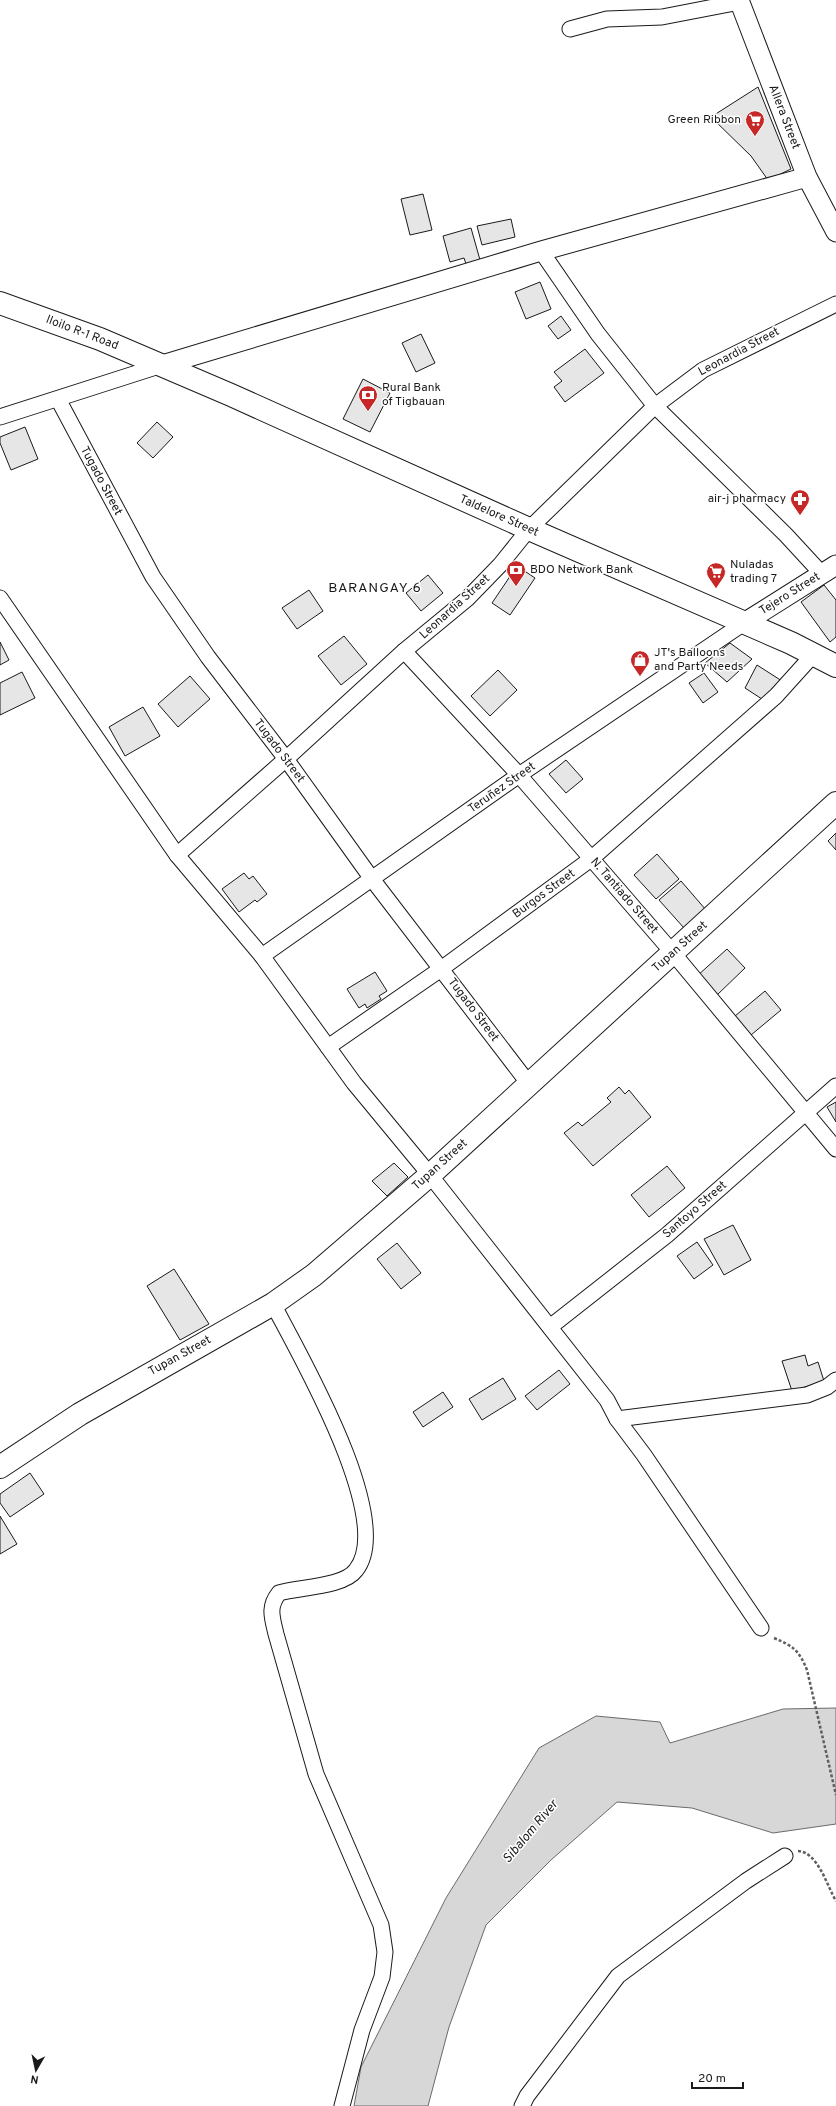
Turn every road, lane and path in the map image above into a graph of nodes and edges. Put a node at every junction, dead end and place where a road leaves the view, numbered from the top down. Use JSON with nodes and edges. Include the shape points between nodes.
{"nodes":[{"id":1,"x":739,"y":1,"type":"edge"},
{"id":2,"x":570,"y":29,"type":"dead end"},
{"id":3,"x":808,"y":177,"type":"junction"},
{"id":4,"x":836,"y":232,"type":"edge"},
{"id":5,"x":541,"y":251,"type":"junction"},
{"id":6,"x":0,"y":303,"type":"edge"},
{"id":7,"x":836,"y":304,"type":"edge"},
{"id":8,"x":162,"y":365,"type":"junction"},
{"id":9,"x":58,"y":399,"type":"junction"},
{"id":10,"x":655,"y":406,"type":"junction"},
{"id":11,"x":0,"y":417,"type":"edge"},
{"id":12,"x":529,"y":530,"type":"junction"},
{"id":13,"x":829,"y":570,"type":"edge"},
{"id":14,"x":0,"y":598,"type":"edge"},
{"id":15,"x":6,"y":619,"type":"edge"},
{"id":16,"x":744,"y":624,"type":"junction"},
{"id":17,"x":404,"y":651,"type":"junction"},
{"id":18,"x":813,"y":655,"type":"junction"},
{"id":19,"x":836,"y":666,"type":"edge"},
{"id":20,"x":286,"y":759,"type":"junction"},
{"id":21,"x":519,"y":775,"type":"junction"},
{"id":22,"x":836,"y":803,"type":"edge"},
{"id":23,"x":176,"y":855,"type":"junction"},
{"id":24,"x":591,"y":859,"type":"junction"},
{"id":25,"x":372,"y":879,"type":"junction"},
{"id":26,"x":673,"y":953,"type":"junction"},
{"id":27,"x":262,"y":956,"type":"junction"},
{"id":28,"x":442,"y":969,"type":"junction"},
{"id":29,"x":328,"y":1048,"type":"junction"},
{"id":30,"x":529,"y":1084,"type":"junction"},
{"id":31,"x":836,"y":1086,"type":"edge"},
{"id":32,"x":804,"y":1113,"type":"junction"},
{"id":33,"x":836,"y":1149,"type":"edge"},
{"id":34,"x":430,"y":1175,"type":"junction"},
{"id":35,"x":273,"y":1304,"type":"junction"},
{"id":36,"x":550,"y":1327,"type":"junction"},
{"id":37,"x":836,"y":1380,"type":"edge"},
{"id":38,"x":617,"y":1418,"type":"junction"},
{"id":39,"x":0,"y":1467,"type":"edge"},
{"id":40,"x":761,"y":1628,"type":"joint"},
{"id":41,"x":836,"y":1795,"type":"edge"},
{"id":42,"x":785,"y":1856,"type":"joint"},
{"id":43,"x":836,"y":1901,"type":"edge"},
{"id":44,"x":342,"y":2106,"type":"edge"},
{"id":45,"x":522,"y":2106,"type":"edge"}],
"edges":[{"from":1,"to":2,"type":"street","via":[[662,17],[607,19]]},
{"from":1,"to":3,"type":"street","name":"Allera Street"},
{"from":3,"to":4,"type":"street","name":"Allera Street"},
{"from":3,"to":5,"type":"street"},
{"from":5,"to":8,"type":"street"},
{"from":5,"to":10,"type":"street","via":[[598,334]]},
{"from":6,"to":8,"type":"main road","name":"Iloilo R-1 Road","via":[[100,339]]},
{"from":7,"to":10,"type":"street","name":"Leonardia Street","via":[[703,370]]},
{"from":8,"to":9,"type":"street"},
{"from":8,"to":12,"type":"main road","name":"Taldelore Street"},
{"from":9,"to":11,"type":"street"},
{"from":9,"to":20,"type":"street","name":"Tugado Street","via":[[153,577],[208,657]]},
{"from":10,"to":12,"type":"street","name":"Leonardia Street"},
{"from":10,"to":13,"type":"street","via":[[786,535]]},
{"from":12,"to":16,"type":"main road","name":"Taldelore Street"},
{"from":12,"to":17,"type":"street","name":"Leonardia Street","via":[[468,599]]},
{"from":13,"to":16,"type":"street","name":"Tejero Street"},
{"from":14,"to":15,"type":"street"},
{"from":15,"to":23,"type":"street"},
{"from":16,"to":18,"type":"main road","name":"Taldelore Street"},
{"from":16,"to":21,"type":"street","name":"Teruñez Street"},
{"from":17,"to":20,"type":"street","name":"Leonardia Street"},
{"from":17,"to":21,"type":"street","name":"N. Tantiado Street"},
{"from":18,"to":19,"type":"main road","name":"Taldelore Street"},
{"from":18,"to":24,"type":"street","name":"Burgos Street","via":[[776,696]]},
{"from":20,"to":23,"type":"street","name":"Leonardia Street"},
{"from":20,"to":25,"type":"street","name":"Tugado Street"},
{"from":21,"to":24,"type":"street","name":"N. Tantiado Street"},
{"from":21,"to":25,"type":"street","name":"Teruñez Street"},
{"from":22,"to":26,"type":"main road","name":"Tupan Street"},
{"from":23,"to":27,"type":"street"},
{"from":24,"to":26,"type":"street","name":"N. Tantiado Street"},
{"from":24,"to":28,"type":"street","name":"Burgos Street"},
{"from":25,"to":27,"type":"street","name":"Teruñez Street"},
{"from":25,"to":28,"type":"street","name":"Tugado Street"},
{"from":26,"to":30,"type":"main road","name":"Tupan Street"},
{"from":26,"to":32,"type":"street","name":"N. Tantiado Street"},
{"from":27,"to":29,"type":"street"},
{"from":28,"to":29,"type":"street","name":"Burgos Street"},
{"from":28,"to":30,"type":"street","name":"Tugado Street"},
{"from":29,"to":34,"type":"street","via":[[354,1084]]},
{"from":30,"to":34,"type":"main road","name":"Tupan Street"},
{"from":31,"to":32,"type":"street","name":"Santoyo Street"},
{"from":32,"to":33,"type":"street","name":"N. Tantiado Street"},
{"from":32,"to":36,"type":"street","name":"Santoyo Street","via":[[668,1235]]},
{"from":34,"to":35,"type":"main road","name":"Tupan Street","via":[[325,1266]]},
{"from":34,"to":36,"type":"street"},
{"from":35,"to":39,"type":"main road","name":"Tupan Street","via":[[80,1414]]},
{"from":35,"to":44,"type":"street","via":[[349,1459],[362,1502],[366,1540],[364,1553],[356,1571],[333,1584],[279,1593],[272,1602],[276,1634],[316,1774],[381,1925],[385,1952],[382,1978],[362,2030]]},
{"from":36,"to":38,"type":"street","via":[[607,1400]]},
{"from":37,"to":38,"type":"street","via":[[827,1387],[807,1395]]},
{"from":38,"to":40,"type":"street"},
{"from":40,"to":41,"type":"path","via":[[769,1636],[790,1645],[800,1654],[807,1670]]},
{"from":42,"to":43,"type":"path","via":[[794,1851],[804,1851],[814,1860]]},
{"from":42,"to":45,"type":"street","via":[[746,1881],[618,1976]]}]}
